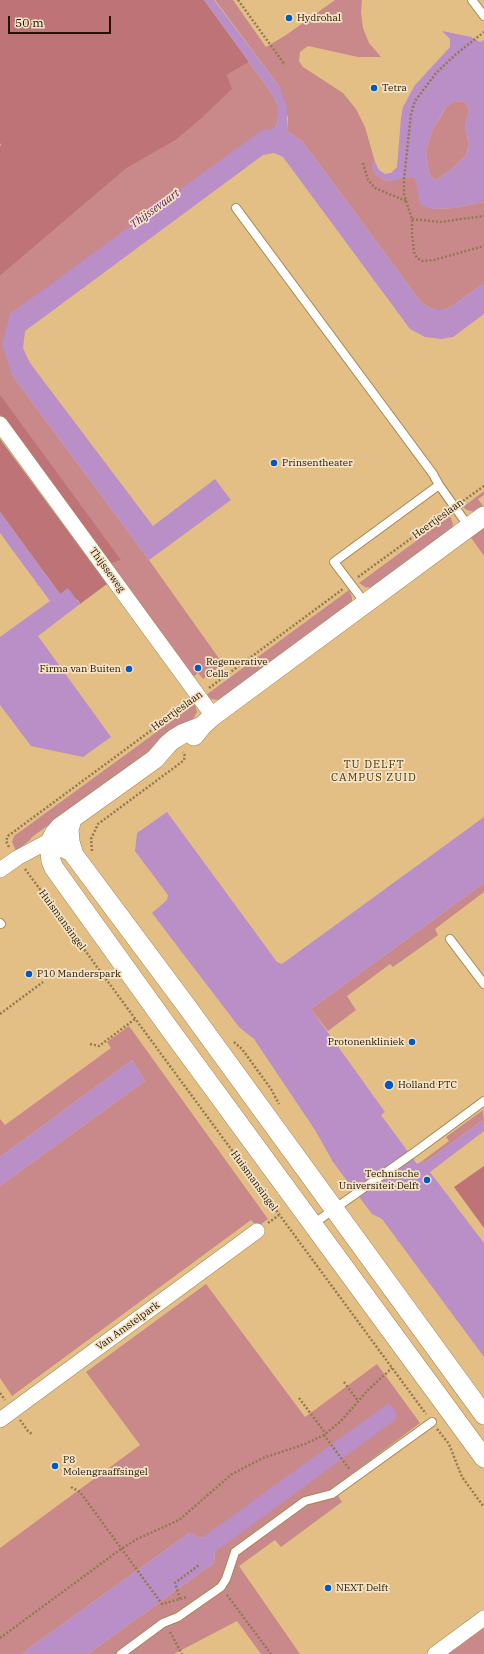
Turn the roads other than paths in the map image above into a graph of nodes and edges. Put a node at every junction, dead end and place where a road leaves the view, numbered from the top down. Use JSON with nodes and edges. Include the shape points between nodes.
{"nodes":[{"id":1,"x":472,"y":0,"type":"edge"},
{"id":2,"x":484,"y":16,"type":"edge"},
{"id":3,"x":236,"y":208,"type":"dead end"},
{"id":4,"x":0,"y":424,"type":"edge"},
{"id":5,"x":439,"y":485,"type":"junction"},
{"id":6,"x":477,"y":521,"type":"edge"},
{"id":7,"x":365,"y":603,"type":"junction"},
{"id":8,"x":207,"y":721,"type":"junction"},
{"id":9,"x":72,"y":819,"type":"junction"},
{"id":10,"x":49,"y":844,"type":"junction"},
{"id":11,"x":74,"y":855,"type":"junction"},
{"id":12,"x":0,"y":870,"type":"edge"},
{"id":13,"x":450,"y":939,"type":"dead end"},
{"id":14,"x":484,"y":984,"type":"edge"},
{"id":15,"x":484,"y":1101,"type":"edge"},
{"id":16,"x":334,"y":1210,"type":"junction"},
{"id":17,"x":313,"y":1224,"type":"junction"},
{"id":18,"x":257,"y":1231,"type":"dead end"},
{"id":19,"x":484,"y":1415,"type":"edge"},
{"id":20,"x":0,"y":1420,"type":"edge"},
{"id":21,"x":432,"y":1422,"type":"road end"},
{"id":22,"x":484,"y":1458,"type":"edge"},
{"id":23,"x":484,"y":1618,"type":"edge"},
{"id":24,"x":121,"y":1654,"type":"edge"},
{"id":25,"x":435,"y":1654,"type":"edge"}],
"edges":[{"from":1,"to":2,"type":"lane"},
{"from":3,"to":5,"type":"lane"},
{"from":4,"to":8,"type":"street","name":"Thijsseweg","via":[[198,696]]},
{"from":5,"to":6,"type":"lane","via":[[455,507]]},
{"from":5,"to":7,"type":"lane","via":[[334,562]]},
{"from":6,"to":7,"type":"street"},
{"from":7,"to":8,"type":"street"},
{"from":8,"to":9,"type":"street","via":[[168,744],[155,759]]},
{"from":9,"to":10,"type":"street","via":[[60,827]]},
{"from":9,"to":11,"type":"street","via":[[69,830]]},
{"from":10,"to":11,"type":"street"},
{"from":10,"to":12,"type":"street","via":[[40,844]]},
{"from":10,"to":17,"type":"street","via":[[54,868]]},
{"from":11,"to":16,"type":"street"},
{"from":13,"to":14,"type":"lane"},
{"from":15,"to":16,"type":"lane"},
{"from":16,"to":17,"type":"lane"},
{"from":16,"to":19,"type":"street"},
{"from":17,"to":22,"type":"street"},
{"from":18,"to":20,"type":"street","name":"Van Amstelpark"},
{"from":21,"to":24,"type":"lane","via":[[332,1494],[306,1501],[235,1552],[221,1587],[178,1617],[163,1623]]},
{"from":23,"to":25,"type":"street"}]}
